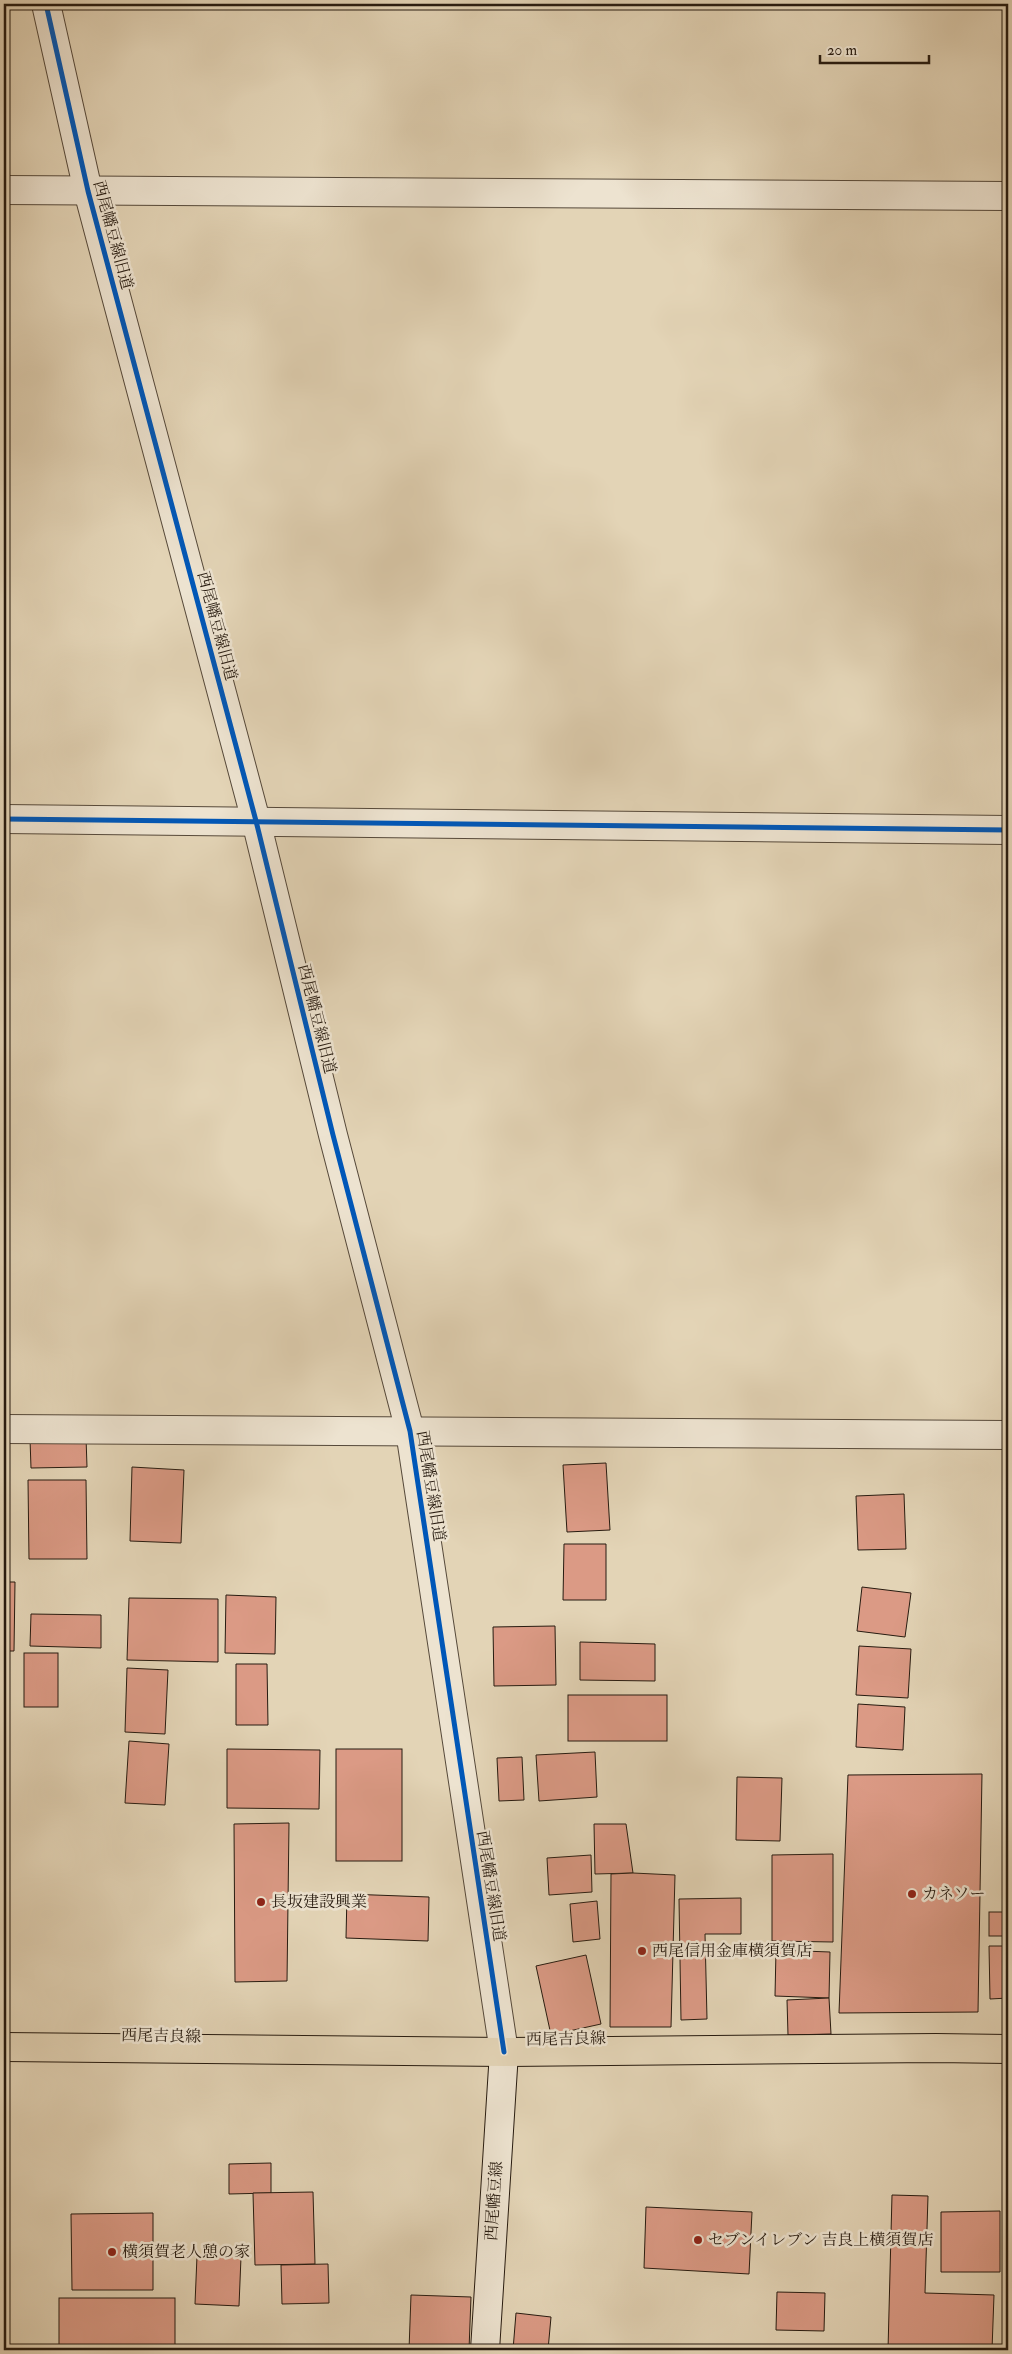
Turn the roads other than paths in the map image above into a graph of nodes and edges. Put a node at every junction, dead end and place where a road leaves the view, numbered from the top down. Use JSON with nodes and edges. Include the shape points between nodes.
{"nodes":[{"id":1,"x":46,"y":4,"type":"edge"},
{"id":2,"x":4,"y":190,"type":"edge"},
{"id":3,"x":88,"y":191,"type":"junction"},
{"id":4,"x":1008,"y":196,"type":"edge"},
{"id":5,"x":4,"y":819,"type":"edge"},
{"id":6,"x":256,"y":821,"type":"junction"},
{"id":7,"x":1008,"y":830,"type":"edge"},
{"id":8,"x":4,"y":1429,"type":"edge"},
{"id":9,"x":410,"y":1431,"type":"junction"},
{"id":10,"x":1008,"y":1435,"type":"edge"},
{"id":11,"x":4,"y":2047,"type":"edge"},
{"id":12,"x":1008,"y":2049,"type":"edge"},
{"id":13,"x":504,"y":2052,"type":"junction"},
{"id":14,"x":485,"y":2350,"type":"edge"}],
"edges":[{"from":1,"to":3,"type":"street","name":"西尾幡豆線旧道"},
{"from":2,"to":3,"type":"street"},
{"from":3,"to":4,"type":"street"},
{"from":3,"to":6,"type":"street","name":"西尾幡豆線旧道"},
{"from":5,"to":6,"type":"street"},
{"from":6,"to":7,"type":"street"},
{"from":6,"to":9,"type":"street","name":"西尾幡豆線旧道"},
{"from":8,"to":9,"type":"street"},
{"from":9,"to":10,"type":"street"},
{"from":9,"to":13,"type":"street","name":"西尾幡豆線旧道"},
{"from":11,"to":13,"type":"main road","name":"西尾吉良線"},
{"from":12,"to":13,"type":"main road","name":"西尾吉良線"},
{"from":13,"to":14,"type":"street","name":"西尾幡豆線"}]}
